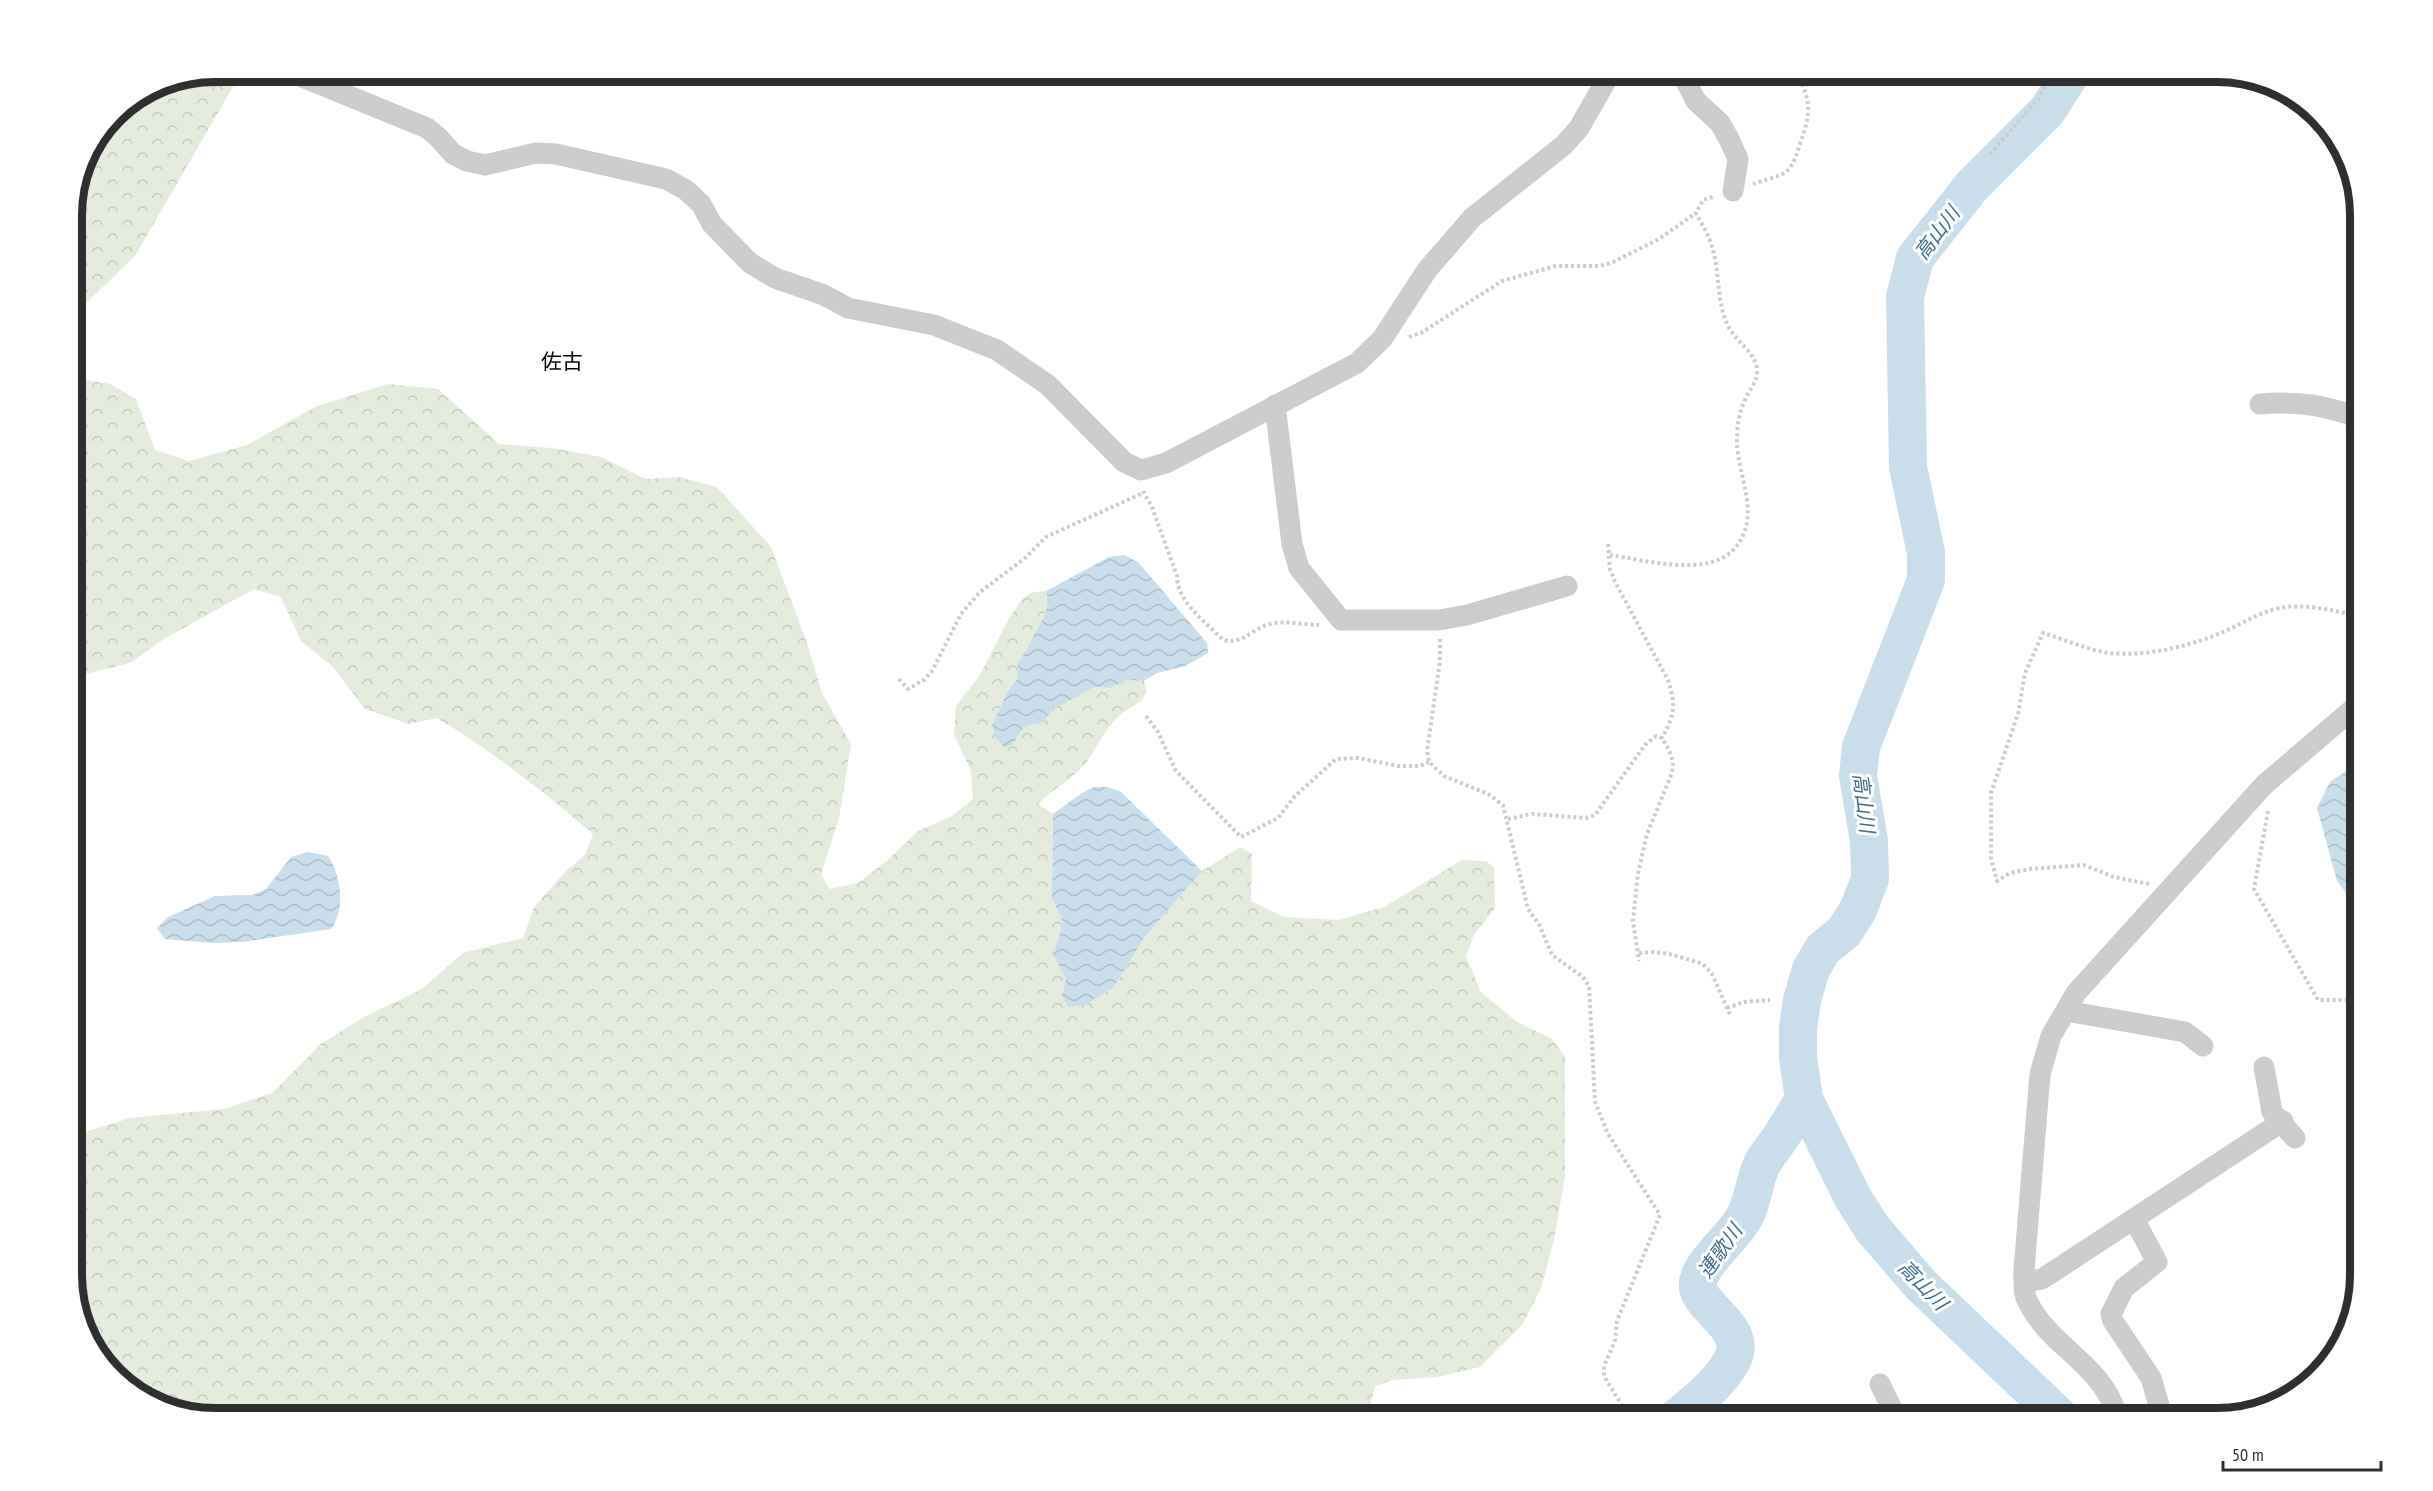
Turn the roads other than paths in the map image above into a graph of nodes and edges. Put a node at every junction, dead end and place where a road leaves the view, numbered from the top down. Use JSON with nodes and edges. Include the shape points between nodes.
{"nodes":[{"id":1,"x":1605,"y":82,"type":"edge"},
{"id":2,"x":1686,"y":82,"type":"edge"},
{"id":3,"x":317,"y":83,"type":"edge"},
{"id":4,"x":1733,"y":191,"type":"road end"},
{"id":5,"x":2260,"y":404,"type":"dead end"},
{"id":6,"x":1275,"y":405,"type":"junction"},
{"id":7,"x":2350,"y":414,"type":"edge"},
{"id":8,"x":1568,"y":586,"type":"dead end"},
{"id":9,"x":2350,"y":711,"type":"edge"},
{"id":10,"x":2066,"y":1011,"type":"junction"},
{"id":11,"x":2202,"y":1046,"type":"dead end"},
{"id":12,"x":2264,"y":1067,"type":"dead end"},
{"id":13,"x":2134,"y":1219,"type":"junction"},
{"id":14,"x":2025,"y":1282,"type":"junction"},
{"id":15,"x":1880,"y":1384,"type":"dead end"},
{"id":16,"x":1892,"y":1408,"type":"edge"},
{"id":17,"x":2114,"y":1408,"type":"edge"},
{"id":18,"x":2160,"y":1408,"type":"edge"}],
"edges":[{"from":1,"to":6,"type":"street","via":[[1579,128],[1564,145],[1472,218],[1427,270],[1382,339],[1357,363]]},
{"from":2,"to":4,"type":"street","via":[[1696,101],[1720,123],[1738,159]]},
{"from":3,"to":6,"type":"street","via":[[427,128],[453,154],[466,161],[485,165],[536,153],[556,154],[666,179],[701,204],[712,224],[750,263],[775,278],[848,308],[934,325],[997,350],[1048,385],[1124,462],[1141,470],[1166,463]]},
{"from":5,"to":7,"type":"street","via":[[2296,401]]},
{"from":6,"to":8,"type":"street","via":[[1292,544],[1299,568],[1341,620],[1438,620]]},
{"from":9,"to":10,"type":"street","via":[[2264,785],[2076,993]]},
{"from":10,"to":11,"type":"street","via":[[2185,1032]]},
{"from":10,"to":14,"type":"street","via":[[2051,1036],[2040,1074]]},
{"from":12,"to":13,"type":"street","via":[[2272,1112],[2289,1130]]},
{"from":13,"to":14,"type":"street","via":[[2042,1279]]},
{"from":13,"to":18,"type":"street","via":[[2157,1262],[2124,1288],[2111,1314],[2151,1378]]},
{"from":14,"to":17,"type":"street","via":[[2026,1300],[2043,1325],[2104,1384]]},
{"from":15,"to":16,"type":"street"}]}
